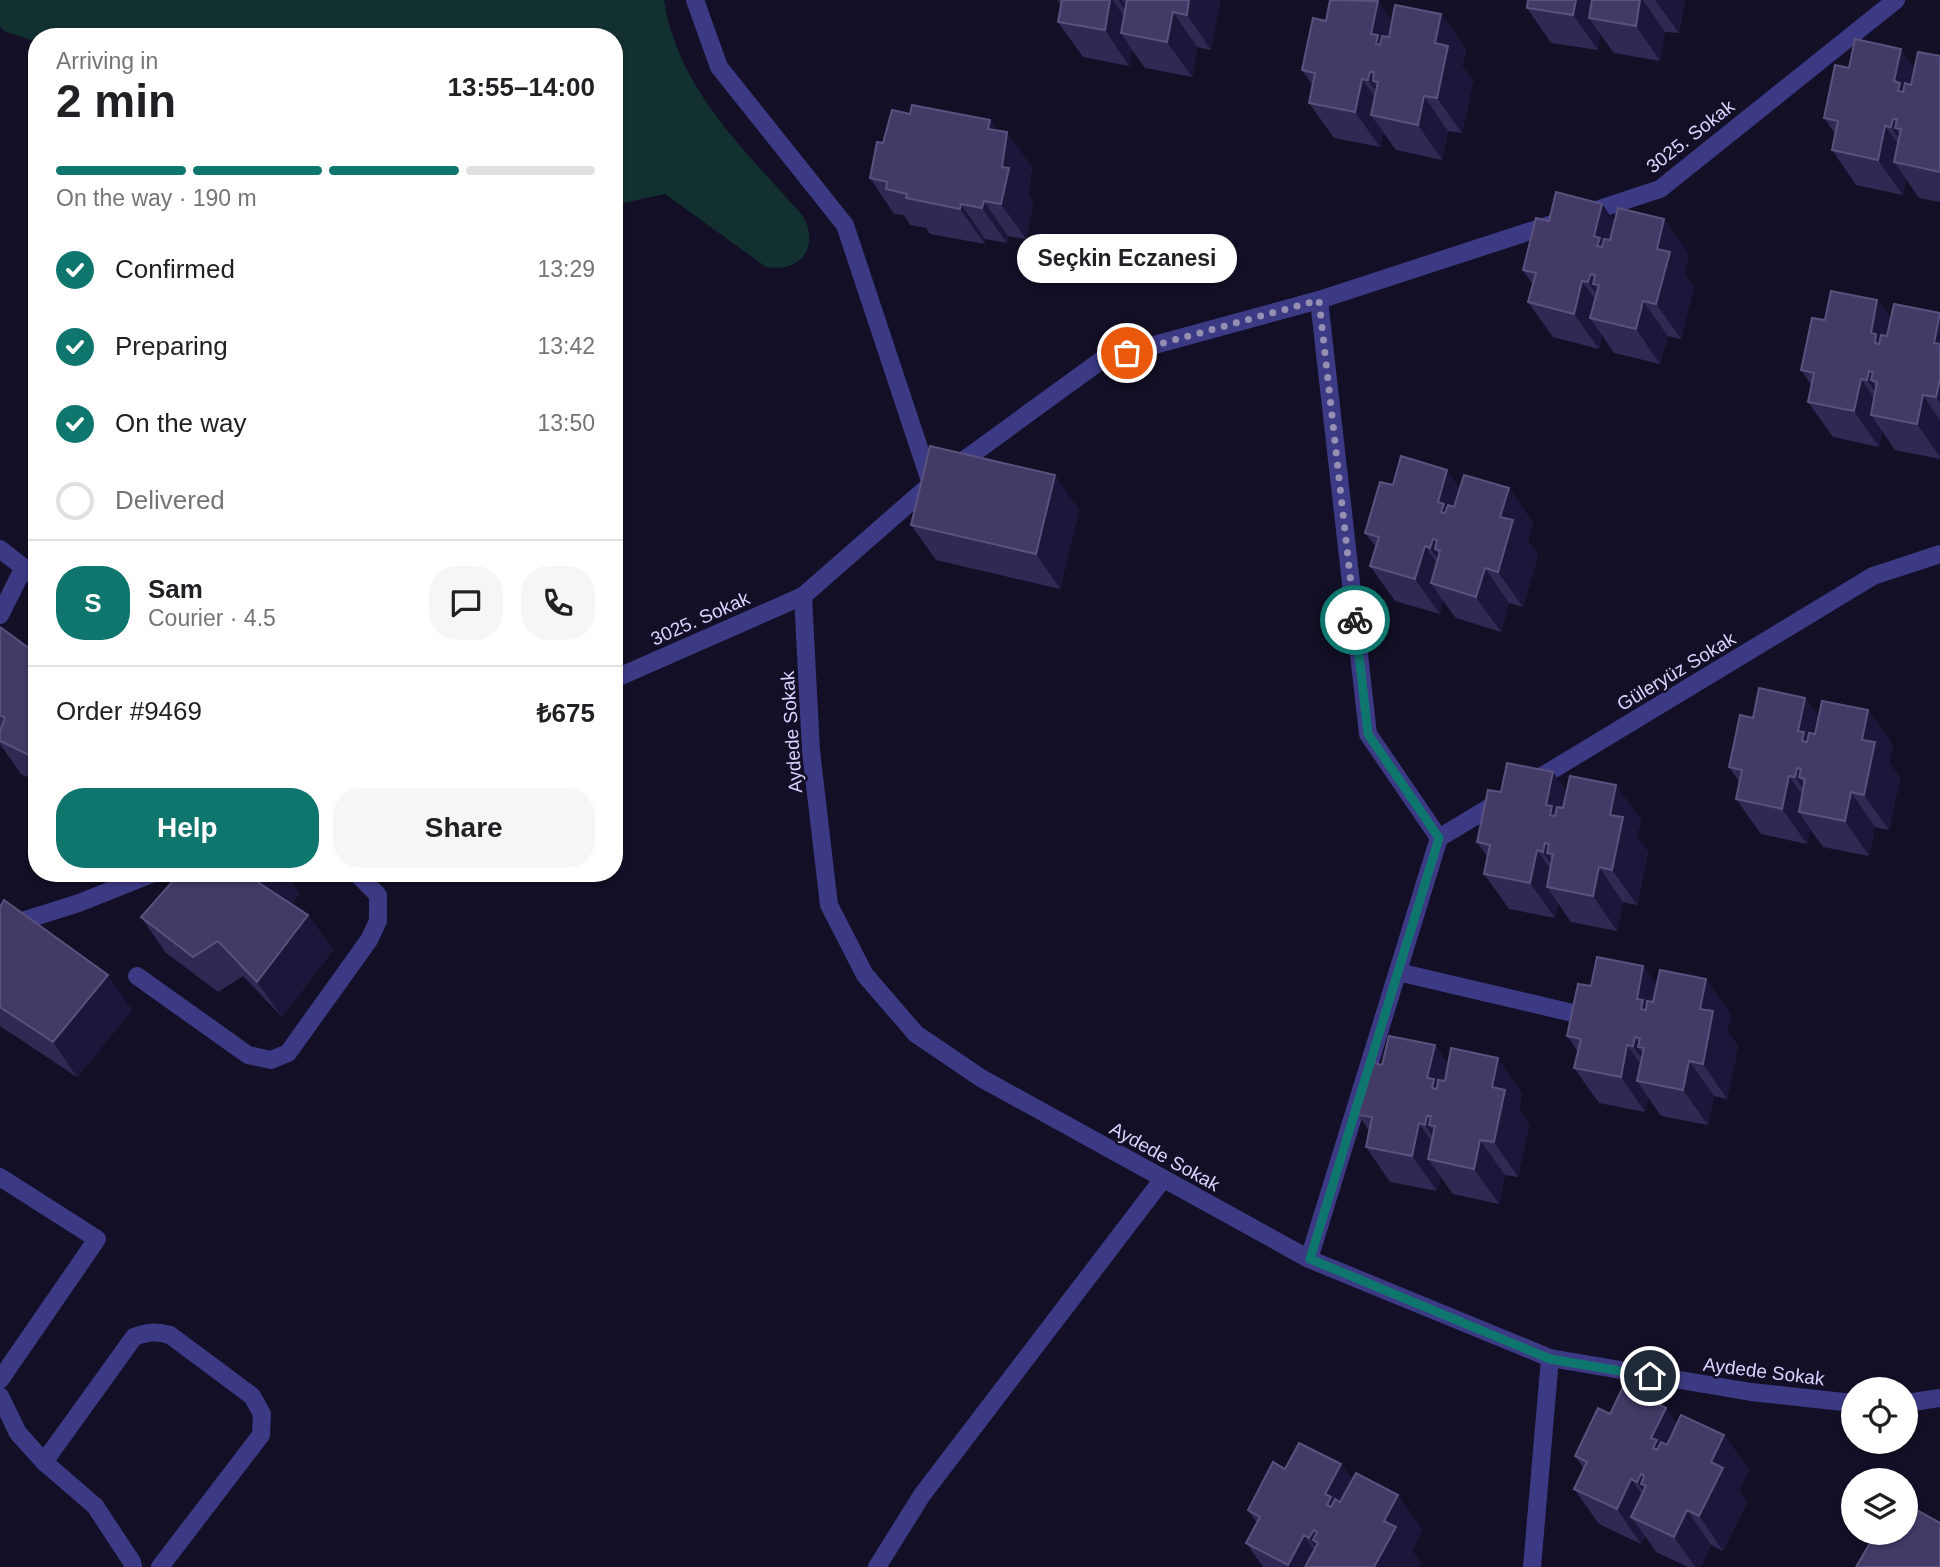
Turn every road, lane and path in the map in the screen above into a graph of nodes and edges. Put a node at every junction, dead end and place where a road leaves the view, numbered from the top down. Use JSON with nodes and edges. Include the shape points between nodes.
{"nodes":[{"id":1,"x":695,"y":0,"type":"edge"},
{"id":2,"x":1896,"y":0,"type":"edge"},
{"id":3,"x":1319,"y":300,"type":"junction"},
{"id":4,"x":931,"y":484,"type":"junction"},
{"id":5,"x":0,"y":549,"type":"edge"},
{"id":6,"x":1940,"y":554,"type":"edge"},
{"id":7,"x":28,"y":570,"type":"edge"},
{"id":8,"x":28,"y":575,"type":"edge"},
{"id":9,"x":803,"y":596,"type":"junction"},
{"id":10,"x":0,"y":615,"type":"edge"},
{"id":11,"x":623,"y":675,"type":"edge"},
{"id":12,"x":1439,"y":838,"type":"junction"},
{"id":13,"x":132,"y":882,"type":"edge"},
{"id":14,"x":364,"y":882,"type":"edge"},
{"id":15,"x":0,"y":928,"type":"edge"},
{"id":16,"x":1398,"y":972,"type":"junction"},
{"id":17,"x":137,"y":976,"type":"dead end"},
{"id":18,"x":1594,"y":1018,"type":"edge"},
{"id":19,"x":0,"y":1177,"type":"edge"},
{"id":20,"x":1163,"y":1179,"type":"junction"},
{"id":21,"x":1310,"y":1259,"type":"junction"},
{"id":22,"x":1550,"y":1359,"type":"junction"},
{"id":23,"x":0,"y":1380,"type":"edge"},
{"id":24,"x":0,"y":1396,"type":"edge"},
{"id":25,"x":1940,"y":1398,"type":"edge"},
{"id":26,"x":1841,"y":1401,"type":"edge"},
{"id":27,"x":1918,"y":1401,"type":"edge"},
{"id":28,"x":44,"y":1462,"type":"junction"},
{"id":29,"x":133,"y":1567,"type":"edge"},
{"id":30,"x":160,"y":1567,"type":"edge"},
{"id":31,"x":877,"y":1567,"type":"edge"},
{"id":32,"x":1532,"y":1567,"type":"edge"}],
"edges":[{"from":1,"to":4,"type":"street","via":[[719,67],[845,225]]},
{"from":2,"to":3,"type":"street","name":"3025. Sokak","via":[[1660,189]]},
{"from":3,"to":4,"type":"street","name":"3025. Sokak","via":[[1103,359]]},
{"from":3,"to":12,"type":"street","via":[[1368,734]]},
{"from":4,"to":9,"type":"street","name":"3025. Sokak"},
{"from":5,"to":7,"type":"street"},
{"from":6,"to":12,"type":"street","name":"Güleryüz Sokak","via":[[1873,576]]},
{"from":8,"to":10,"type":"street"},
{"from":9,"to":11,"type":"street","name":"3025. Sokak"},
{"from":9,"to":20,"type":"street","name":"Aydede Sokak","via":[[811,751],[830,905],[865,975],[916,1034],[981,1078]]},
{"from":12,"to":16,"type":"street"},
{"from":13,"to":15,"type":"street"},
{"from":14,"to":17,"type":"street","via":[[379,895],[378,921],[288,1053],[271,1060],[248,1055]]},
{"from":16,"to":18,"type":"street"},
{"from":16,"to":21,"type":"street"},
{"from":19,"to":23,"type":"street","via":[[97,1239]]},
{"from":20,"to":21,"type":"street","name":"Aydede Sokak"},
{"from":20,"to":31,"type":"street","via":[[922,1495]]},
{"from":21,"to":22,"type":"street","name":"Aydede Sokak"},
{"from":22,"to":26,"type":"street","name":"Aydede Sokak","via":[[1751,1392]]},
{"from":22,"to":32,"type":"street"},
{"from":24,"to":28,"type":"street","via":[[18,1433]]},
{"from":25,"to":27,"type":"street"},
{"from":28,"to":29,"type":"street","via":[[95,1506]]},
{"from":28,"to":30,"type":"street","via":[[134,1338],[146,1333],[170,1335],[252,1396],[261,1414],[261,1435]]}]}
